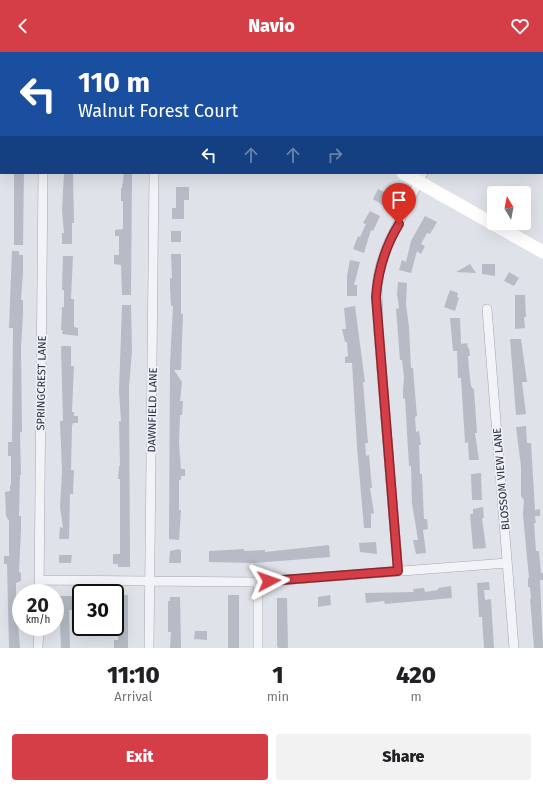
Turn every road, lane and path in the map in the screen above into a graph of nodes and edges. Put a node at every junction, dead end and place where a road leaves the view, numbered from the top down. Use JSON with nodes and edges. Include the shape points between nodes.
{"nodes":[{"id":1,"x":43,"y":174,"type":"edge"},
{"id":2,"x":154,"y":174,"type":"edge"},
{"id":3,"x":408,"y":174,"type":"edge"},
{"id":4,"x":421,"y":177,"type":"edge"},
{"id":5,"x":543,"y":252,"type":"edge"},
{"id":6,"x":487,"y":309,"type":"dead end"},
{"id":7,"x":507,"y":563,"type":"junction"},
{"id":8,"x":398,"y":571,"type":"junction"},
{"id":9,"x":39,"y":580,"type":"junction"},
{"id":10,"x":150,"y":581,"type":"junction"},
{"id":11,"x":258,"y":582,"type":"junction"},
{"id":12,"x":39,"y":584,"type":"edge"},
{"id":13,"x":39,"y":636,"type":"edge"},
{"id":14,"x":38,"y":648,"type":"edge"},
{"id":15,"x":149,"y":648,"type":"edge"},
{"id":16,"x":258,"y":648,"type":"edge"},
{"id":17,"x":514,"y":648,"type":"edge"}],
"edges":[{"from":1,"to":9,"type":"street","name":"SPRINGCREST LANE"},
{"from":2,"to":10,"type":"street","name":"DAWNFIELD LANE"},
{"from":3,"to":4,"type":"main road"},
{"from":4,"to":5,"type":"main road"},
{"from":4,"to":8,"type":"street","via":[[384,255],[377,283],[378,325]]},
{"from":6,"to":7,"type":"street","name":"BLOSSOM VIEW LANE"},
{"from":7,"to":8,"type":"street"},
{"from":7,"to":17,"type":"street","name":"BLOSSOM VIEW LANE"},
{"from":8,"to":11,"type":"street"},
{"from":9,"to":10,"type":"street"},
{"from":9,"to":12,"type":"street","name":"SPRINGCREST LANE"},
{"from":10,"to":11,"type":"street"},
{"from":10,"to":15,"type":"street","name":"DAWNFIELD LANE"},
{"from":11,"to":16,"type":"street"},
{"from":13,"to":14,"type":"street"}]}
